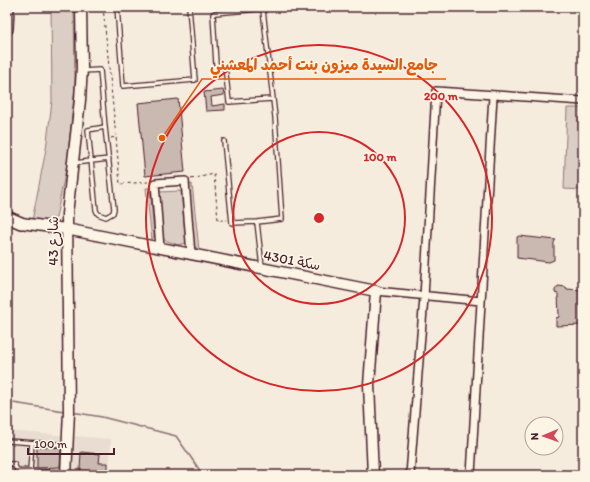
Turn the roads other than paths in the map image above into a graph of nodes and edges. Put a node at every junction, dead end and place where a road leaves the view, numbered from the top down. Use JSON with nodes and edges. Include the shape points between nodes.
{"nodes":[{"id":1,"x":8,"y":7,"type":"edge"},
{"id":2,"x":81,"y":7,"type":"edge"},
{"id":3,"x":117,"y":7,"type":"edge"},
{"id":4,"x":189,"y":7,"type":"edge"},
{"id":5,"x":238,"y":9,"type":"edge"},
{"id":6,"x":7,"y":29,"type":"edge"},
{"id":7,"x":225,"y":66,"type":"dead end"},
{"id":8,"x":220,"y":67,"type":"dead end"},
{"id":9,"x":82,"y":71,"type":"junction"},
{"id":10,"x":493,"y":96,"type":"junction"},
{"id":11,"x":272,"y":99,"type":"junction"},
{"id":12,"x":583,"y":101,"type":"edge"},
{"id":13,"x":105,"y":127,"type":"junction"},
{"id":14,"x":224,"y":140,"type":"dead end"},
{"id":15,"x":109,"y":159,"type":"junction"},
{"id":16,"x":91,"y":161,"type":"junction"},
{"id":17,"x":73,"y":163,"type":"junction"},
{"id":18,"x":7,"y":217,"type":"edge"},
{"id":19,"x":257,"y":222,"type":"junction"},
{"id":20,"x":21,"y":223,"type":"junction"},
{"id":21,"x":7,"y":229,"type":"edge"},
{"id":22,"x":66,"y":229,"type":"junction"},
{"id":23,"x":160,"y":248,"type":"junction"},
{"id":24,"x":190,"y":254,"type":"junction"},
{"id":25,"x":262,"y":268,"type":"junction"},
{"id":26,"x":376,"y":291,"type":"junction"},
{"id":27,"x":424,"y":296,"type":"junction"},
{"id":28,"x":481,"y":301,"type":"junction"},
{"id":29,"x":7,"y":442,"type":"edge"},
{"id":30,"x":32,"y":443,"type":"junction"},
{"id":31,"x":67,"y":445,"type":"junction"},
{"id":32,"x":7,"y":464,"type":"edge"},
{"id":33,"x":30,"y":471,"type":"junction"},
{"id":34,"x":24,"y":473,"type":"edge"},
{"id":35,"x":66,"y":474,"type":"edge"},
{"id":36,"x":373,"y":475,"type":"edge"},
{"id":37,"x":410,"y":475,"type":"edge"},
{"id":38,"x":471,"y":475,"type":"edge"}],
"edges":[{"from":1,"to":6,"type":"main road"},
{"from":2,"to":9,"type":"street","name":"شارع 43"},
{"from":3,"to":4,"type":"lane","via":[[123,86],[195,80]]},
{"from":5,"to":8,"type":"lane","via":[[213,14],[216,64]]},
{"from":5,"to":11,"type":"lane","via":[[260,9],[264,13]]},
{"from":7,"to":11,"type":"lane","via":[[229,102]]},
{"from":9,"to":13,"type":"lane","via":[[100,70]]},
{"from":9,"to":17,"type":"street","name":"شارع 43"},
{"from":10,"to":12,"type":"street"},
{"from":10,"to":27,"type":"street","via":[[436,91]]},
{"from":10,"to":28,"type":"street"},
{"from":11,"to":19,"type":"lane","via":[[283,216],[280,220]]},
{"from":13,"to":15,"type":"lane"},
{"from":13,"to":16,"type":"lane","via":[[88,130]]},
{"from":14,"to":19,"type":"lane","via":[[231,220],[235,224]]},
{"from":15,"to":16,"type":"lane"},
{"from":15,"to":16,"type":"lane","via":[[114,209],[113,213],[106,217],[98,214],[96,210]]},
{"from":16,"to":17,"type":"lane"},
{"from":17,"to":22,"type":"street","name":"شارع 43"},
{"from":18,"to":20,"type":"main road"},
{"from":19,"to":25,"type":"lane"},
{"from":20,"to":21,"type":"main road"},
{"from":20,"to":22,"type":"street","name":"سكة 4301"},
{"from":22,"to":23,"type":"street","name":"سكة 4301"},
{"from":22,"to":31,"type":"street","name":"شارع 43","via":[[69,412]]},
{"from":23,"to":24,"type":"street","name":"سكة 4301"},
{"from":23,"to":24,"type":"street","via":[[155,183],[184,181]]},
{"from":24,"to":25,"type":"street","name":"سكة 4301"},
{"from":25,"to":26,"type":"street","name":"سكة 4301"},
{"from":26,"to":27,"type":"street"},
{"from":26,"to":36,"type":"street","via":[[370,385]]},
{"from":27,"to":28,"type":"street"},
{"from":27,"to":37,"type":"street"},
{"from":28,"to":38,"type":"street"},
{"from":29,"to":30,"type":"lane"},
{"from":30,"to":31,"type":"lane"},
{"from":30,"to":33,"type":"lane"},
{"from":31,"to":35,"type":"street","name":"شارع 43"},
{"from":32,"to":34,"type":"lane","via":[[14,464],[16,470]]},
{"from":33,"to":34,"type":"lane"},
{"from":33,"to":35,"type":"lane"}]}
